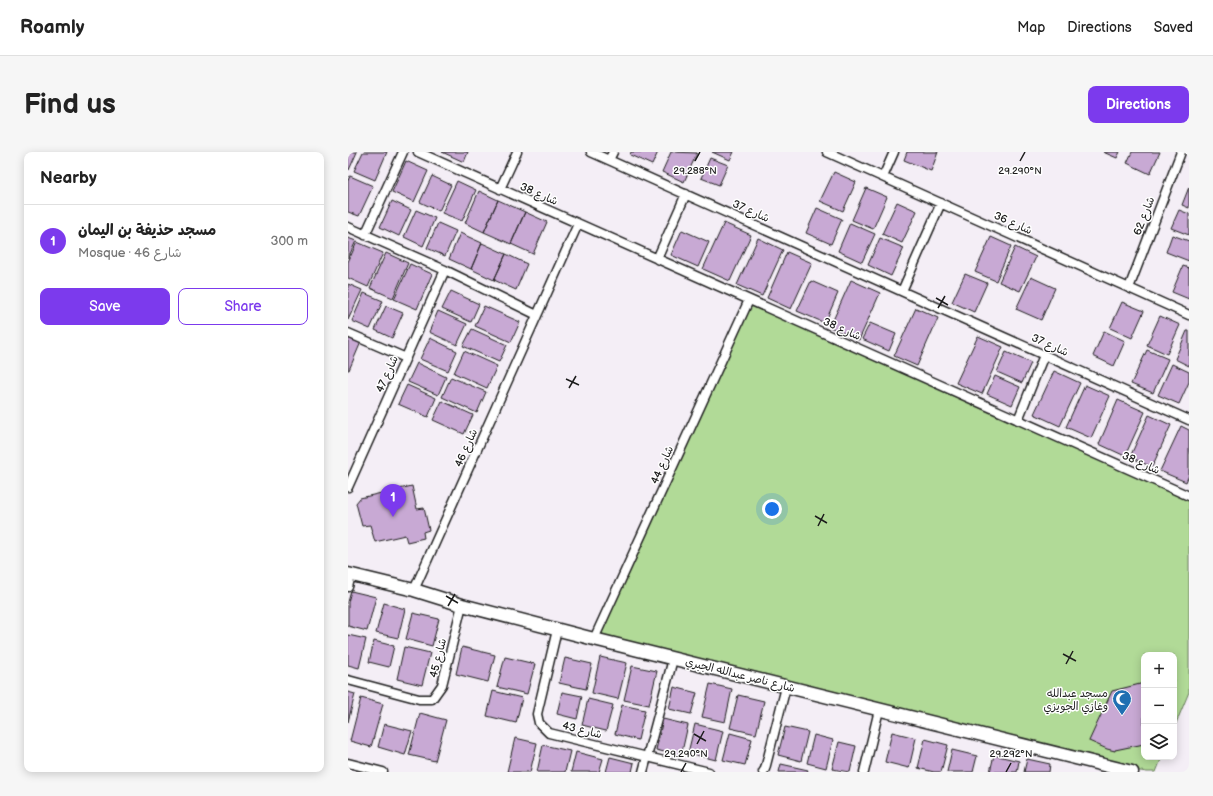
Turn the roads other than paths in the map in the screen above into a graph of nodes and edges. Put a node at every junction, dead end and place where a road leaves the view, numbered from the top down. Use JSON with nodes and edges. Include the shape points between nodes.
{"nodes":[{"id":1,"x":403,"y":152,"type":"edge"},
{"id":2,"x":418,"y":152,"type":"edge"},
{"id":3,"x":517,"y":152,"type":"edge"},
{"id":4,"x":591,"y":152,"type":"edge"},
{"id":5,"x":613,"y":152,"type":"edge"},
{"id":6,"x":827,"y":152,"type":"edge"},
{"id":7,"x":894,"y":152,"type":"edge"},
{"id":8,"x":1181,"y":152,"type":"edge"},
{"id":9,"x":609,"y":160,"type":"junction"},
{"id":10,"x":883,"y":177,"type":"junction"},
{"id":11,"x":500,"y":189,"type":"junction"},
{"id":12,"x":686,"y":194,"type":"junction"},
{"id":13,"x":941,"y":203,"type":"junction"},
{"id":14,"x":578,"y":224,"type":"junction"},
{"id":15,"x":348,"y":227,"type":"edge"},
{"id":16,"x":365,"y":235,"type":"junction"},
{"id":17,"x":657,"y":259,"type":"junction"},
{"id":18,"x":445,"y":270,"type":"junction"},
{"id":19,"x":1129,"y":288,"type":"junction"},
{"id":20,"x":902,"y":291,"type":"junction"},
{"id":21,"x":749,"y":300,"type":"junction"},
{"id":22,"x":537,"y":315,"type":"junction"},
{"id":23,"x":1189,"y":315,"type":"edge"},
{"id":24,"x":348,"y":333,"type":"edge"},
{"id":25,"x":1044,"y":355,"type":"junction"},
{"id":26,"x":406,"y":358,"type":"junction"},
{"id":27,"x":1188,"y":417,"type":"edge"},
{"id":28,"x":1018,"y":420,"type":"junction"},
{"id":29,"x":348,"y":487,"type":"edge"},
{"id":30,"x":1189,"y":496,"type":"edge"},
{"id":31,"x":349,"y":579,"type":"edge"},
{"id":32,"x":414,"y":590,"type":"junction"},
{"id":33,"x":462,"y":605,"type":"junction"},
{"id":34,"x":557,"y":630,"type":"junction"},
{"id":35,"x":594,"y":639,"type":"junction"},
{"id":36,"x":673,"y":659,"type":"junction"},
{"id":37,"x":348,"y":680,"type":"edge"},
{"id":38,"x":786,"y":687,"type":"junction"},
{"id":39,"x":879,"y":710,"type":"junction"},
{"id":40,"x":647,"y":757,"type":"junction"},
{"id":41,"x":348,"y":763,"type":"edge"},
{"id":42,"x":1107,"y":769,"type":"edge"},
{"id":43,"x":383,"y":772,"type":"edge"},
{"id":44,"x":643,"y":772,"type":"edge"},
{"id":45,"x":709,"y":772,"type":"edge"},
{"id":46,"x":763,"y":772,"type":"edge"},
{"id":47,"x":864,"y":772,"type":"edge"},
{"id":48,"x":1132,"y":772,"type":"edge"}],
"edges":[{"from":1,"to":16,"type":"street"},
{"from":2,"to":11,"type":"street","name":"شارع 38"},
{"from":3,"to":11,"type":"street"},
{"from":4,"to":9,"type":"street","name":"شارع 37"},
{"from":5,"to":9,"type":"street"},
{"from":6,"to":10,"type":"street","name":"شارع 36"},
{"from":7,"to":10,"type":"street"},
{"from":8,"to":19,"type":"street","name":"شارع 62"},
{"from":9,"to":12,"type":"street","name":"شارع 37"},
{"from":10,"to":13,"type":"street","name":"شارع 36"},
{"from":11,"to":14,"type":"street","name":"شارع 38"},
{"from":12,"to":17,"type":"street"},
{"from":12,"to":20,"type":"street","name":"شارع 37"},
{"from":13,"to":19,"type":"street","name":"شارع 36"},
{"from":13,"to":20,"type":"street"},
{"from":14,"to":17,"type":"street","name":"شارع 38"},
{"from":14,"to":22,"type":"street","name":"شارع 46"},
{"from":15,"to":16,"type":"street"},
{"from":16,"to":18,"type":"street"},
{"from":17,"to":21,"type":"street","name":"شارع 38"},
{"from":18,"to":22,"type":"street"},
{"from":18,"to":26,"type":"street","name":"شارع 47"},
{"from":19,"to":23,"type":"street","name":"شارع 36"},
{"from":20,"to":25,"type":"street","name":"شارع 37"},
{"from":21,"to":28,"type":"street","name":"شارع 38"},
{"from":21,"to":35,"type":"street","name":"شارع 44"},
{"from":22,"to":32,"type":"street","name":"شارع 46"},
{"from":24,"to":26,"type":"street"},
{"from":25,"to":27,"type":"street","name":"شارع 37"},
{"from":25,"to":28,"type":"street"},
{"from":26,"to":29,"type":"street","name":"شارع 47"},
{"from":28,"to":30,"type":"street","name":"شارع 38"},
{"from":31,"to":32,"type":"street","name":"شارع ناصر عبدالله الجبري"},
{"from":32,"to":33,"type":"street","name":"شارع ناصر عبدالله الجبري"},
{"from":33,"to":34,"type":"street","name":"شارع ناصر عبدالله الجبري"},
{"from":33,"to":37,"type":"street","name":"شارع 45","via":[[442,685],[432,699],[419,699]]},
{"from":34,"to":35,"type":"street","name":"شارع ناصر عبدالله الجبري"},
{"from":34,"to":40,"type":"street","name":"شارع 43","via":[[537,714],[539,724],[548,733]]},
{"from":35,"to":36,"type":"street","name":"شارع ناصر عبدالله الجبري"},
{"from":36,"to":38,"type":"street","name":"شارع ناصر عبدالله الجبري"},
{"from":36,"to":40,"type":"street"},
{"from":38,"to":39,"type":"street","name":"شارع ناصر عبدالله الجبري"},
{"from":38,"to":46,"type":"street"},
{"from":39,"to":42,"type":"street","name":"شارع ناصر عبدالله الجبري"},
{"from":39,"to":47,"type":"street"},
{"from":40,"to":44,"type":"street"},
{"from":40,"to":45,"type":"street","name":"شارع 43"},
{"from":41,"to":43,"type":"street"},
{"from":42,"to":48,"type":"street","name":"شارع ناصر عبدالله الجبري"}]}
